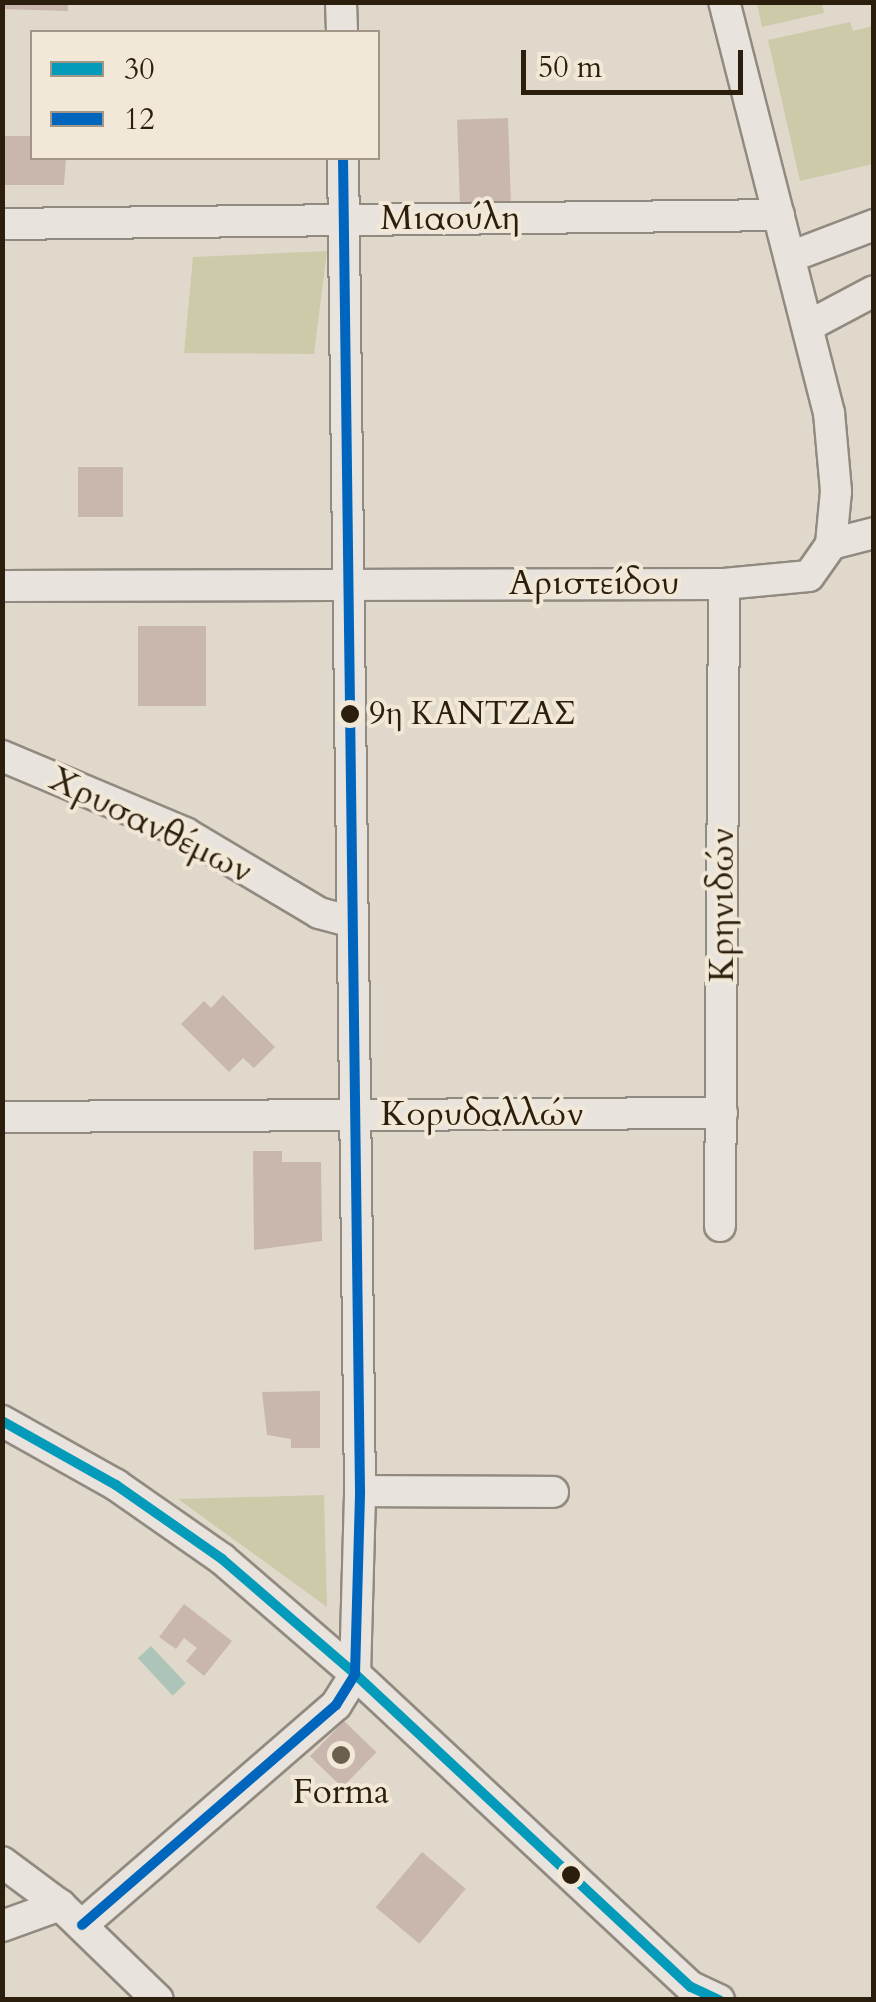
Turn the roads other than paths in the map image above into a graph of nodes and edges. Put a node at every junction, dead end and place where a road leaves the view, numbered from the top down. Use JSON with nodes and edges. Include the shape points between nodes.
{"nodes":[{"id":1,"x":341,"y":2,"type":"edge"},
{"id":2,"x":724,"y":2,"type":"edge"},
{"id":3,"x":342,"y":30,"type":"edge"},
{"id":4,"x":343,"y":160,"type":"edge"},
{"id":5,"x":778,"y":215,"type":"junction"},
{"id":6,"x":344,"y":218,"type":"junction"},
{"id":7,"x":2,"y":224,"type":"edge"},
{"id":8,"x":874,"y":225,"type":"edge"},
{"id":9,"x":790,"y":257,"type":"junction"},
{"id":10,"x":874,"y":291,"type":"edge"},
{"id":11,"x":810,"y":325,"type":"junction"},
{"id":12,"x":874,"y":533,"type":"edge"},
{"id":13,"x":831,"y":544,"type":"junction"},
{"id":14,"x":349,"y":582,"type":"junction"},
{"id":15,"x":724,"y":584,"type":"junction"},
{"id":16,"x":2,"y":586,"type":"edge"},
{"id":17,"x":2,"y":756,"type":"edge"},
{"id":18,"x":352,"y":922,"type":"junction"},
{"id":19,"x":722,"y":1113,"type":"junction"},
{"id":20,"x":355,"y":1115,"type":"junction"},
{"id":21,"x":2,"y":1116,"type":"edge"},
{"id":22,"x":720,"y":1226,"type":"dead end"},
{"id":23,"x":2,"y":1421,"type":"edge"},
{"id":24,"x":360,"y":1492,"type":"junction"},
{"id":25,"x":553,"y":1492,"type":"dead end"},
{"id":26,"x":355,"y":1674,"type":"junction"},
{"id":27,"x":2,"y":1862,"type":"edge"},
{"id":28,"x":71,"y":1915,"type":"junction"},
{"id":29,"x":2,"y":1926,"type":"edge"},
{"id":30,"x":158,"y":2000,"type":"edge"},
{"id":31,"x":718,"y":2000,"type":"edge"}],
"edges":[{"from":1,"to":3,"type":"street"},
{"from":2,"to":5,"type":"street"},
{"from":4,"to":6,"type":"street"},
{"from":5,"to":6,"type":"street","name":"Μιαούλη"},
{"from":5,"to":9,"type":"street"},
{"from":6,"to":7,"type":"street","name":"Μιαούλη"},
{"from":6,"to":14,"type":"street"},
{"from":8,"to":9,"type":"street"},
{"from":9,"to":11,"type":"street"},
{"from":10,"to":11,"type":"street"},
{"from":11,"to":13,"type":"street","via":[[834,452]]},
{"from":12,"to":13,"type":"street"},
{"from":13,"to":15,"type":"street","name":"Αριστείδου","via":[[809,576]]},
{"from":14,"to":15,"type":"street","name":"Αριστείδου"},
{"from":14,"to":16,"type":"street","name":"Αριστείδου"},
{"from":14,"to":18,"type":"street"},
{"from":15,"to":19,"type":"street","name":"Kρηνιδών"},
{"from":17,"to":18,"type":"street","name":"Χρυσανθέμων","via":[[185,833],[319,913]]},
{"from":18,"to":20,"type":"street"},
{"from":19,"to":20,"type":"street","name":"Κορυδαλλών"},
{"from":19,"to":22,"type":"street","name":"Kρηνιδών"},
{"from":20,"to":21,"type":"street","name":"Κορυδαλλών"},
{"from":20,"to":24,"type":"street"},
{"from":23,"to":26,"type":"street","via":[[116,1486],[222,1559]]},
{"from":24,"to":25,"type":"street"},
{"from":24,"to":26,"type":"street"},
{"from":26,"to":28,"type":"street","via":[[336,1705]]},
{"from":26,"to":31,"type":"street","via":[[691,1987]]},
{"from":27,"to":28,"type":"street"},
{"from":28,"to":29,"type":"street"},
{"from":28,"to":30,"type":"street"}]}
